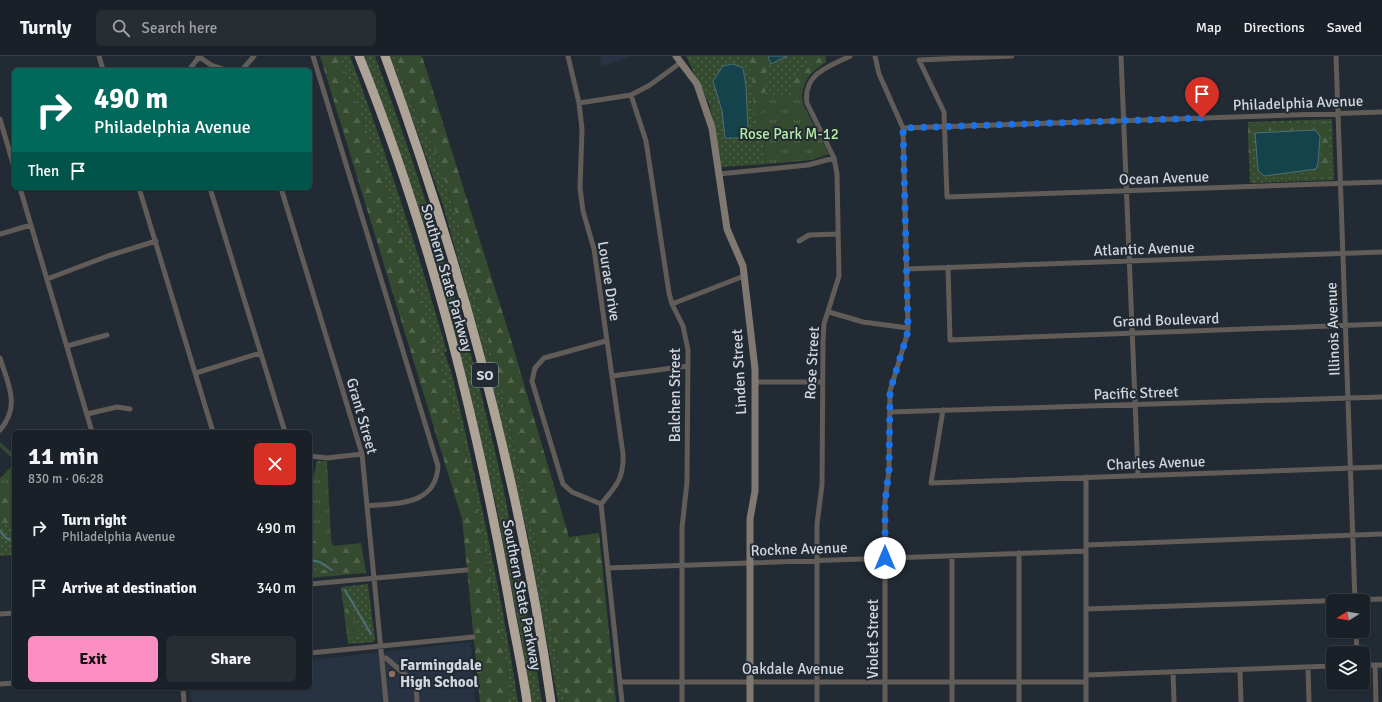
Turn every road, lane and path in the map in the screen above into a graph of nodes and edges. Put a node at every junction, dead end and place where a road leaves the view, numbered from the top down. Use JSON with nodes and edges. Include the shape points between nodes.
{"nodes":[{"id":1,"x":99,"y":56,"type":"edge"},
{"id":2,"x":198,"y":56,"type":"edge"},
{"id":3,"x":254,"y":56,"type":"edge"},
{"id":4,"x":313,"y":56,"type":"edge"},
{"id":5,"x":359,"y":56,"type":"edge"},
{"id":6,"x":385,"y":56,"type":"edge"},
{"id":7,"x":568,"y":56,"type":"edge"},
{"id":8,"x":676,"y":56,"type":"edge"},
{"id":9,"x":850,"y":56,"type":"edge"},
{"id":10,"x":875,"y":56,"type":"edge"},
{"id":11,"x":1012,"y":56,"type":"edge"},
{"id":12,"x":1121,"y":56,"type":"edge"},
{"id":13,"x":1336,"y":56,"type":"edge"},
{"id":14,"x":680,"y":63,"type":"junction"},
{"id":15,"x":102,"y":68,"type":"edge"},
{"id":16,"x":190,"y":68,"type":"edge"},
{"id":17,"x":221,"y":68,"type":"edge"},
{"id":18,"x":244,"y":68,"type":"edge"},
{"id":19,"x":631,"y":95,"type":"junction"},
{"id":20,"x":579,"y":103,"type":"junction"},
{"id":21,"x":1382,"y":112,"type":"edge"},
{"id":22,"x":1338,"y":114,"type":"junction"},
{"id":23,"x":0,"y":119,"type":"edge"},
{"id":24,"x":1124,"y":121,"type":"junction"},
{"id":25,"x":944,"y":127,"type":"junction"},
{"id":26,"x":903,"y":128,"type":"junction"},
{"id":27,"x":834,"y":158,"type":"junction"},
{"id":28,"x":12,"y":160,"type":"edge"},
{"id":29,"x":719,"y":174,"type":"junction"},
{"id":30,"x":1382,"y":182,"type":"edge"},
{"id":31,"x":1340,"y":184,"type":"junction"},
{"id":32,"x":21,"y":190,"type":"edge"},
{"id":33,"x":140,"y":190,"type":"edge"},
{"id":34,"x":211,"y":190,"type":"edge"},
{"id":35,"x":282,"y":190,"type":"edge"},
{"id":36,"x":1126,"y":191,"type":"junction"},
{"id":37,"x":31,"y":225,"type":"junction"},
{"id":38,"x":0,"y":234,"type":"edge"},
{"id":39,"x":838,"y":234,"type":"junction"},
{"id":40,"x":156,"y":241,"type":"junction"},
{"id":41,"x":799,"y":241,"type":"dead end"},
{"id":42,"x":1382,"y":252,"type":"edge"},
{"id":43,"x":1343,"y":254,"type":"junction"},
{"id":44,"x":1129,"y":261,"type":"junction"},
{"id":45,"x":948,"y":267,"type":"junction"},
{"id":46,"x":906,"y":269,"type":"junction"},
{"id":47,"x":744,"y":276,"type":"junction"},
{"id":48,"x":47,"y":279,"type":"junction"},
{"id":49,"x":672,"y":304,"type":"junction"},
{"id":50,"x":829,"y":312,"type":"junction"},
{"id":51,"x":1382,"y":324,"type":"edge"},
{"id":52,"x":1345,"y":326,"type":"junction"},
{"id":53,"x":908,"y":328,"type":"junction"},
{"id":54,"x":1132,"y":333,"type":"junction"},
{"id":55,"x":107,"y":335,"type":"dead end"},
{"id":56,"x":606,"y":341,"type":"junction"},
{"id":57,"x":67,"y":346,"type":"junction"},
{"id":58,"x":260,"y":353,"type":"junction"},
{"id":59,"x":0,"y":360,"type":"edge"},
{"id":60,"x":688,"y":366,"type":"junction"},
{"id":61,"x":196,"y":373,"type":"junction"},
{"id":62,"x":612,"y":376,"type":"junction"},
{"id":63,"x":755,"y":382,"type":"junction"},
{"id":64,"x":822,"y":382,"type":"junction"},
{"id":65,"x":1382,"y":397,"type":"edge"},
{"id":66,"x":1348,"y":398,"type":"junction"},
{"id":67,"x":1135,"y":405,"type":"junction"},
{"id":68,"x":130,"y":410,"type":"dead end"},
{"id":69,"x":943,"y":410,"type":"junction"},
{"id":70,"x":890,"y":412,"type":"junction"},
{"id":71,"x":87,"y":414,"type":"junction"},
{"id":72,"x":0,"y":430,"type":"edge"},
{"id":73,"x":91,"y":430,"type":"edge"},
{"id":74,"x":212,"y":430,"type":"edge"},
{"id":75,"x":284,"y":430,"type":"edge"},
{"id":76,"x":362,"y":454,"type":"junction"},
{"id":77,"x":312,"y":456,"type":"edge"},
{"id":78,"x":1382,"y":467,"type":"edge"},
{"id":79,"x":1350,"y":468,"type":"junction"},
{"id":80,"x":1138,"y":475,"type":"junction"},
{"id":81,"x":1086,"y":477,"type":"junction"},
{"id":82,"x":601,"y":504,"type":"junction"},
{"id":83,"x":367,"y":506,"type":"junction"},
{"id":84,"x":1382,"y":534,"type":"edge"},
{"id":85,"x":1353,"y":535,"type":"junction"},
{"id":86,"x":1086,"y":544,"type":"junction"},
{"id":87,"x":1086,"y":551,"type":"junction"},
{"id":88,"x":1019,"y":553,"type":"junction"},
{"id":89,"x":952,"y":556,"type":"junction"},
{"id":90,"x":885,"y":558,"type":"junction"},
{"id":91,"x":817,"y":560,"type":"junction"},
{"id":92,"x":750,"y":563,"type":"junction"},
{"id":93,"x":682,"y":565,"type":"junction"},
{"id":94,"x":608,"y":568,"type":"junction"},
{"id":95,"x":466,"y":570,"type":"dead end"},
{"id":96,"x":374,"y":578,"type":"junction"},
{"id":97,"x":312,"y":584,"type":"edge"},
{"id":98,"x":1355,"y":594,"type":"edge"},
{"id":99,"x":1370,"y":599,"type":"edge"},
{"id":100,"x":1382,"y":599,"type":"edge"},
{"id":101,"x":1326,"y":601,"type":"edge"},
{"id":102,"x":1086,"y":609,"type":"junction"},
{"id":103,"x":12,"y":613,"type":"edge"},
{"id":104,"x":0,"y":614,"type":"edge"},
{"id":105,"x":473,"y":637,"type":"dead end"},
{"id":106,"x":380,"y":646,"type":"junction"},
{"id":107,"x":312,"y":653,"type":"edge"},
{"id":108,"x":382,"y":658,"type":"junction"},
{"id":109,"x":1370,"y":665,"type":"edge"},
{"id":110,"x":1375,"y":665,"type":"junction"},
{"id":111,"x":1382,"y":665,"type":"edge"},
{"id":112,"x":1326,"y":666,"type":"edge"},
{"id":113,"x":1308,"y":667,"type":"junction"},
{"id":114,"x":1240,"y":670,"type":"junction"},
{"id":115,"x":1173,"y":672,"type":"junction"},
{"id":116,"x":1086,"y":675,"type":"junction"},
{"id":117,"x":682,"y":681,"type":"junction"},
{"id":118,"x":620,"y":682,"type":"junction"},
{"id":119,"x":750,"y":682,"type":"junction"},
{"id":120,"x":817,"y":682,"type":"junction"},
{"id":121,"x":884,"y":682,"type":"junction"},
{"id":122,"x":952,"y":682,"type":"junction"},
{"id":123,"x":1019,"y":682,"type":"junction"},
{"id":124,"x":1086,"y":682,"type":"junction"},
{"id":125,"x":12,"y":683,"type":"edge"},
{"id":126,"x":0,"y":684,"type":"edge"},
{"id":127,"x":182,"y":690,"type":"edge"},
{"id":128,"x":184,"y":702,"type":"edge"},
{"id":129,"x":386,"y":702,"type":"edge"},
{"id":130,"x":417,"y":702,"type":"edge"},
{"id":131,"x":527,"y":702,"type":"edge"},
{"id":132,"x":551,"y":702,"type":"edge"},
{"id":133,"x":622,"y":702,"type":"edge"},
{"id":134,"x":682,"y":702,"type":"edge"},
{"id":135,"x":750,"y":702,"type":"edge"},
{"id":136,"x":817,"y":702,"type":"edge"},
{"id":137,"x":884,"y":702,"type":"edge"},
{"id":138,"x":952,"y":702,"type":"edge"},
{"id":139,"x":1019,"y":702,"type":"edge"},
{"id":140,"x":1086,"y":702,"type":"edge"},
{"id":141,"x":1174,"y":702,"type":"edge"},
{"id":142,"x":1241,"y":702,"type":"edge"},
{"id":143,"x":1309,"y":702,"type":"edge"},
{"id":144,"x":1376,"y":702,"type":"edge"}],
"edges":[{"from":1,"to":15,"type":"street"},
{"from":2,"to":16,"type":"street"},
{"from":2,"to":17,"type":"street"},
{"from":3,"to":18,"type":"street"},
{"from":4,"to":83,"type":"street","via":[[438,466],[437,478],[422,497],[414,501]]},
{"from":5,"to":131,"type":"highway","name":"Southern State Parkway","number":"SO","via":[[413,210],[459,370],[496,525]]},
{"from":6,"to":132,"type":"highway","name":"Southern State Parkway","number":"SO","via":[[436,203],[479,350],[521,531]]},
{"from":7,"to":20,"type":"street","name":"Lourae Drive"},
{"from":8,"to":14,"type":"street","name":"Linden Street"},
{"from":9,"to":27,"type":"street","name":"Rose Street","via":[[820,72],[807,86],[807,103]]},
{"from":10,"to":26,"type":"street","name":"Violet Street","via":[[879,74]]},
{"from":11,"to":25,"type":"street","via":[[919,60],[944,112]]},
{"from":12,"to":24,"type":"street"},
{"from":13,"to":22,"type":"street","name":"Illinois Avenue"},
{"from":14,"to":19,"type":"street","via":[[650,85]]},
{"from":14,"to":29,"type":"street","name":"Linden Street","via":[[697,84],[701,94],[712,128]]},
{"from":19,"to":20,"type":"street"},
{"from":19,"to":49,"type":"street","name":"Balchen Street","via":[[646,141]]},
{"from":20,"to":56,"type":"street","name":"Lourae Drive","via":[[582,129],[580,188],[583,211],[594,249]]},
{"from":21,"to":22,"type":"street","name":"Philadelphia Avenue"},
{"from":22,"to":24,"type":"street","name":"Philadelphia Avenue"},
{"from":22,"to":31,"type":"street","name":"Illinois Avenue"},
{"from":23,"to":28,"type":"street"},
{"from":24,"to":25,"type":"street","name":"Philadelphia Avenue"},
{"from":24,"to":36,"type":"street"},
{"from":25,"to":26,"type":"street","name":"Philadelphia Avenue"},
{"from":25,"to":36,"type":"street","name":"Ocean Avenue","via":[[947,197]]},
{"from":26,"to":46,"type":"street","name":"Violet Street"},
{"from":27,"to":29,"type":"street","via":[[808,165]]},
{"from":27,"to":39,"type":"street","name":"Rose Street","via":[[837,174]]},
{"from":29,"to":47,"type":"street","name":"Linden Street","via":[[727,229],[740,256]]},
{"from":30,"to":31,"type":"street","name":"Ocean Avenue"},
{"from":31,"to":36,"type":"street","name":"Ocean Avenue"},
{"from":31,"to":43,"type":"street","name":"Illinois Avenue"},
{"from":32,"to":37,"type":"street"},
{"from":33,"to":40,"type":"street"},
{"from":34,"to":58,"type":"street"},
{"from":35,"to":76,"type":"street","name":"Grant Street"},
{"from":36,"to":44,"type":"street"},
{"from":37,"to":38,"type":"street"},
{"from":37,"to":48,"type":"street"},
{"from":39,"to":41,"type":"street","via":[[809,235]]},
{"from":39,"to":50,"type":"street","name":"Rose Street","via":[[839,276]]},
{"from":40,"to":48,"type":"street"},
{"from":40,"to":61,"type":"street"},
{"from":42,"to":43,"type":"street","name":"Atlantic Avenue"},
{"from":43,"to":44,"type":"street","name":"Atlantic Avenue"},
{"from":43,"to":52,"type":"street","name":"Illinois Avenue"},
{"from":44,"to":45,"type":"street","name":"Atlantic Avenue"},
{"from":44,"to":54,"type":"street"},
{"from":45,"to":46,"type":"street","name":"Atlantic Avenue"},
{"from":45,"to":54,"type":"street","name":"Grand Boulevard","via":[[950,340]]},
{"from":46,"to":53,"type":"street","name":"Violet Street"},
{"from":47,"to":49,"type":"street"},
{"from":47,"to":63,"type":"street","name":"Linden Street"},
{"from":48,"to":57,"type":"street"},
{"from":49,"to":60,"type":"street","name":"Balchen Street","via":[[686,335]]},
{"from":50,"to":53,"type":"street","via":[[863,322]]},
{"from":50,"to":64,"type":"street","name":"Rose Street","via":[[824,324],[822,342]]},
{"from":51,"to":52,"type":"street","name":"Grand Boulevard"},
{"from":52,"to":54,"type":"street","name":"Grand Boulevard"},
{"from":52,"to":66,"type":"street","name":"Illinois Avenue"},
{"from":53,"to":70,"type":"street","name":"Violet Street","via":[[890,391]]},
{"from":54,"to":67,"type":"street"},
{"from":55,"to":57,"type":"street"},
{"from":56,"to":62,"type":"street","name":"Lourae Drive"},
{"from":56,"to":82,"type":"street","via":[[544,358],[535,368],[532,381],[563,484],[572,492]]},
{"from":57,"to":71,"type":"street"},
{"from":58,"to":61,"type":"street"},
{"from":58,"to":75,"type":"street"},
{"from":59,"to":72,"type":"street","via":[[12,400],[9,417]]},
{"from":60,"to":62,"type":"street"},
{"from":60,"to":93,"type":"street","name":"Balchen Street","via":[[687,482],[682,528]]},
{"from":61,"to":74,"type":"street"},
{"from":62,"to":82,"type":"street","name":"Lourae Drive","via":[[623,467],[618,483]]},
{"from":63,"to":64,"type":"street"},
{"from":63,"to":92,"type":"street","name":"Linden Street","via":[[754,491],[750,519]]},
{"from":64,"to":91,"type":"street","name":"Rose Street","via":[[822,485],[817,524]]},
{"from":65,"to":66,"type":"street","name":"Pacific Street"},
{"from":66,"to":67,"type":"street","name":"Pacific Street"},
{"from":66,"to":79,"type":"street","name":"Illinois Avenue"},
{"from":67,"to":69,"type":"street","name":"Pacific Street"},
{"from":67,"to":80,"type":"street"},
{"from":68,"to":71,"type":"street","via":[[117,407]]},
{"from":69,"to":70,"type":"street","name":"Pacific Street"},
{"from":69,"to":81,"type":"street","name":"Charles Avenue","via":[[931,483]]},
{"from":70,"to":90,"type":"street","name":"Violet Street"},
{"from":71,"to":73,"type":"street"},
{"from":76,"to":77,"type":"street","via":[[327,458]]},
{"from":76,"to":83,"type":"street","name":"Grant Street"},
{"from":78,"to":79,"type":"street","name":"Charles Avenue"},
{"from":79,"to":80,"type":"street","name":"Charles Avenue"},
{"from":79,"to":85,"type":"street","name":"Illinois Avenue"},
{"from":80,"to":81,"type":"street","name":"Charles Avenue"},
{"from":81,"to":86,"type":"street"},
{"from":82,"to":94,"type":"street"},
{"from":83,"to":96,"type":"street","name":"Grant Street"},
{"from":84,"to":85,"type":"street"},
{"from":85,"to":86,"type":"street"},
{"from":85,"to":98,"type":"street","name":"Illinois Avenue"},
{"from":86,"to":87,"type":"street"},
{"from":87,"to":88,"type":"street","name":"Rockne Avenue"},
{"from":87,"to":102,"type":"street"},
{"from":88,"to":89,"type":"street","name":"Rockne Avenue"},
{"from":88,"to":123,"type":"street"},
{"from":89,"to":90,"type":"street","name":"Rockne Avenue"},
{"from":89,"to":122,"type":"street"},
{"from":90,"to":91,"type":"street","name":"Rockne Avenue"},
{"from":90,"to":121,"type":"street","name":"Violet Street"},
{"from":91,"to":92,"type":"street","name":"Rockne Avenue"},
{"from":91,"to":120,"type":"street","name":"Rose Street"},
{"from":92,"to":93,"type":"street","name":"Rockne Avenue"},
{"from":92,"to":119,"type":"street","name":"Linden Street"},
{"from":93,"to":94,"type":"street","name":"Rockne Avenue"},
{"from":93,"to":117,"type":"street","name":"Balchen Street"},
{"from":94,"to":118,"type":"street"},
{"from":95,"to":96,"type":"street"},
{"from":96,"to":97,"type":"street"},
{"from":96,"to":106,"type":"street","name":"Grant Street"},
{"from":99,"to":100,"type":"street"},
{"from":101,"to":102,"type":"street"},
{"from":102,"to":116,"type":"street"},
{"from":103,"to":104,"type":"street"},
{"from":105,"to":106,"type":"street"},
{"from":106,"to":107,"type":"street"},
{"from":106,"to":108,"type":"street","name":"Grant Street"},
{"from":108,"to":129,"type":"street","name":"Grant Street"},
{"from":108,"to":130,"type":"street","via":[[386,658],[416,684]]},
{"from":109,"to":110,"type":"street"},
{"from":110,"to":111,"type":"street"},
{"from":110,"to":144,"type":"street"},
{"from":112,"to":113,"type":"street"},
{"from":113,"to":114,"type":"street"},
{"from":113,"to":143,"type":"street"},
{"from":114,"to":115,"type":"street"},
{"from":114,"to":142,"type":"street"},
{"from":115,"to":116,"type":"street"},
{"from":115,"to":141,"type":"street"},
{"from":116,"to":124,"type":"street"},
{"from":117,"to":118,"type":"street","name":"Oakdale Avenue"},
{"from":117,"to":119,"type":"street","name":"Oakdale Avenue"},
{"from":117,"to":134,"type":"street","name":"Balchen Street"},
{"from":118,"to":133,"type":"street"},
{"from":119,"to":120,"type":"street","name":"Oakdale Avenue"},
{"from":119,"to":135,"type":"street","name":"Linden Street"},
{"from":120,"to":121,"type":"street","name":"Oakdale Avenue"},
{"from":120,"to":136,"type":"street","name":"Rose Street"},
{"from":121,"to":122,"type":"street","name":"Oakdale Avenue"},
{"from":121,"to":137,"type":"street","name":"Violet Street"},
{"from":122,"to":123,"type":"street","name":"Oakdale Avenue"},
{"from":122,"to":138,"type":"street"},
{"from":123,"to":124,"type":"street","name":"Oakdale Avenue"},
{"from":123,"to":139,"type":"street"},
{"from":124,"to":140,"type":"street"},
{"from":125,"to":126,"type":"street"},
{"from":127,"to":128,"type":"street"}]}
